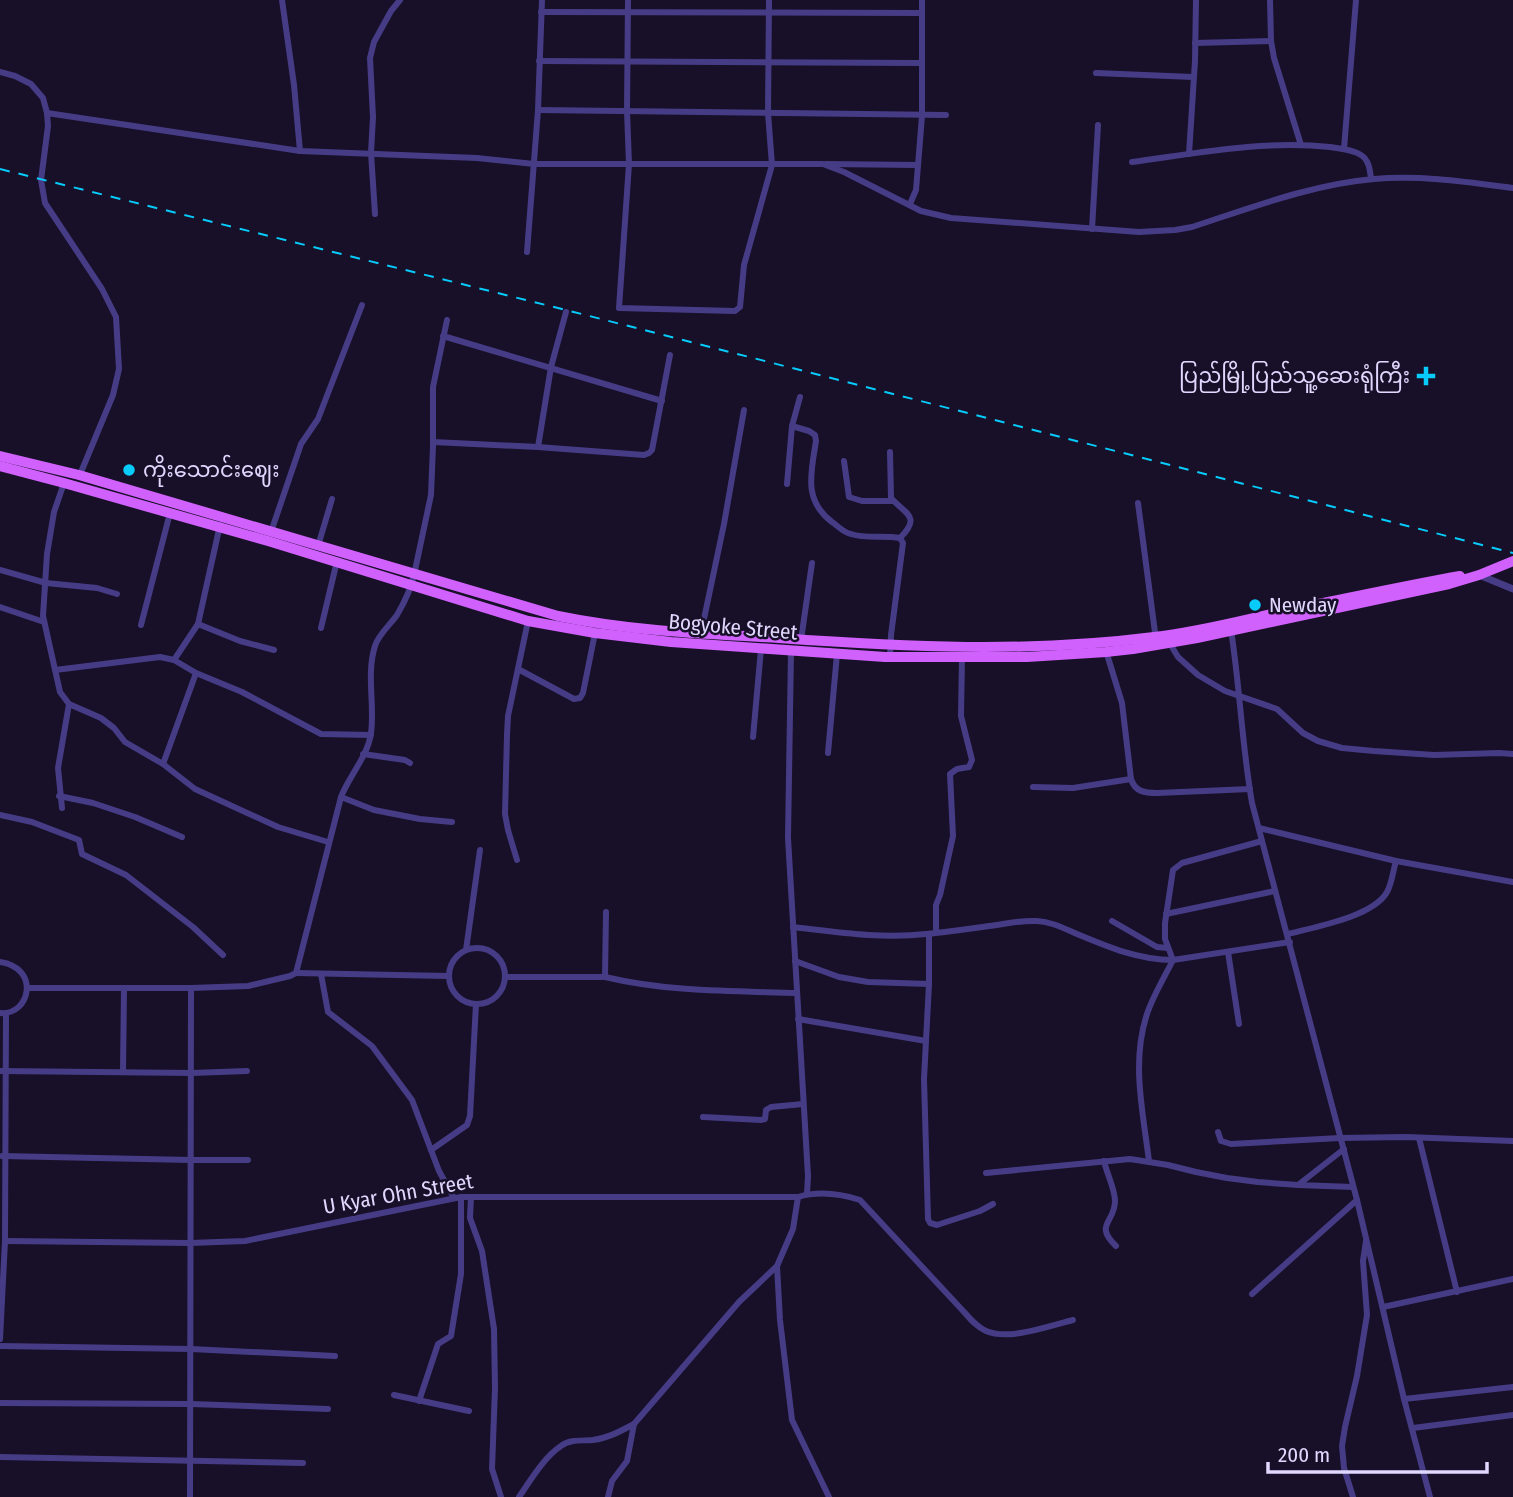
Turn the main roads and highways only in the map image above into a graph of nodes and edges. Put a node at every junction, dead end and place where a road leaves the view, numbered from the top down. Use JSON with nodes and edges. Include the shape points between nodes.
{"nodes":[{"id":1,"x":0,"y":456,"type":"edge"},
{"id":2,"x":0,"y":466,"type":"edge"},
{"id":3,"x":221,"y":522,"type":"junction"},
{"id":4,"x":270,"y":536,"type":"junction"},
{"id":5,"x":1513,"y":561,"type":"edge"},
{"id":6,"x":413,"y":580,"type":"junction"},
{"id":7,"x":1105,"y":647,"type":"junction"}],
"edges":[{"from":1,"to":3,"type":"main road","name":"Bogyoke Street","via":[[79,475]]},
{"from":2,"to":3,"type":"main road","name":"Bogyoke Street","via":[[170,513]]},
{"from":3,"to":4,"type":"main road","name":"Bogyoke Street"},
{"from":4,"to":6,"type":"main road","name":"Bogyoke Street","via":[[337,561]]},
{"from":4,"to":6,"type":"main road","name":"Bogyoke Street","via":[[318,546]]},
{"from":5,"to":7,"type":"main road","name":"Bogyoke Street","via":[[1449,584],[1230,628]]},
{"from":6,"to":7,"type":"main road","name":"Bogyoke Street","via":[[558,616],[657,631],[891,645]]},
{"from":6,"to":7,"type":"main road","name":"Bogyoke Street","via":[[528,621],[671,642],[890,657],[1027,657]]}]}
